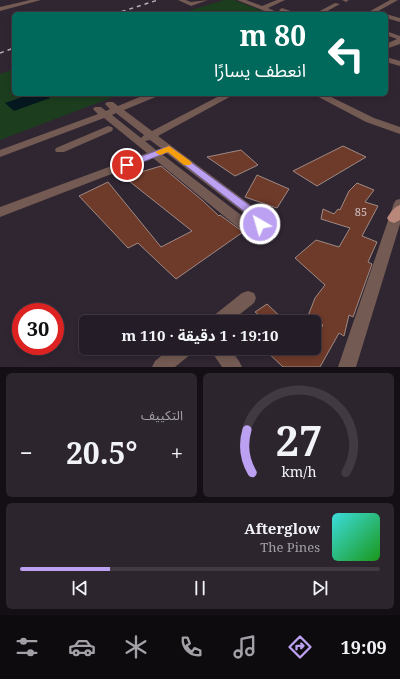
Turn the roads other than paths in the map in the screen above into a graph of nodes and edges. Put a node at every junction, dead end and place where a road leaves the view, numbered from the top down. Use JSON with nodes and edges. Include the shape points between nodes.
{"nodes":[{"id":1,"x":38,"y":0,"type":"edge"},
{"id":2,"x":181,"y":0,"type":"edge"},
{"id":3,"x":205,"y":0,"type":"edge"},
{"id":4,"x":230,"y":0,"type":"edge"},
{"id":5,"x":240,"y":0,"type":"edge"},
{"id":6,"x":282,"y":0,"type":"edge"},
{"id":7,"x":395,"y":0,"type":"edge"},
{"id":8,"x":337,"y":4,"type":"dead end"},
{"id":9,"x":263,"y":8,"type":"junction"},
{"id":10,"x":0,"y":9,"type":"edge"},
{"id":11,"x":263,"y":12,"type":"edge"},
{"id":12,"x":280,"y":12,"type":"edge"},
{"id":13,"x":321,"y":12,"type":"edge"},
{"id":14,"x":375,"y":12,"type":"edge"},
{"id":15,"x":388,"y":17,"type":"edge"},
{"id":16,"x":400,"y":20,"type":"edge"},
{"id":17,"x":388,"y":34,"type":"edge"},
{"id":18,"x":400,"y":38,"type":"edge"},
{"id":19,"x":400,"y":41,"type":"edge"},
{"id":20,"x":388,"y":46,"type":"edge"},
{"id":21,"x":388,"y":55,"type":"edge"},
{"id":22,"x":400,"y":59,"type":"edge"},
{"id":23,"x":388,"y":60,"type":"edge"},
{"id":24,"x":400,"y":64,"type":"edge"},
{"id":25,"x":131,"y":96,"type":"edge"},
{"id":26,"x":149,"y":96,"type":"edge"},
{"id":27,"x":226,"y":96,"type":"edge"},
{"id":28,"x":322,"y":96,"type":"edge"},
{"id":29,"x":114,"y":107,"type":"junction"},
{"id":30,"x":102,"y":112,"type":"junction"},
{"id":31,"x":72,"y":128,"type":"junction"},
{"id":32,"x":108,"y":129,"type":"dead end"},
{"id":33,"x":400,"y":131,"type":"edge"},
{"id":34,"x":151,"y":135,"type":"junction"},
{"id":35,"x":84,"y":139,"type":"junction"},
{"id":36,"x":139,"y":141,"type":"junction"},
{"id":37,"x":0,"y":148,"type":"edge"},
{"id":38,"x":169,"y":149,"type":"junction"},
{"id":39,"x":60,"y":150,"type":"dead end"},
{"id":40,"x":0,"y":154,"type":"edge"},
{"id":41,"x":155,"y":154,"type":"junction"},
{"id":42,"x":400,"y":203,"type":"edge"},
{"id":43,"x":0,"y":212,"type":"edge"},
{"id":44,"x":397,"y":214,"type":"edge"},
{"id":45,"x":248,"y":298,"type":"dead end"},
{"id":46,"x":227,"y":315,"type":"edge"},
{"id":47,"x":176,"y":355,"type":"edge"},
{"id":48,"x":224,"y":355,"type":"edge"},
{"id":49,"x":161,"y":367,"type":"edge"},
{"id":50,"x":233,"y":367,"type":"edge"},
{"id":51,"x":347,"y":367,"type":"edge"}],
"edges":[{"from":1,"to":10,"type":"street"},
{"from":2,"to":3,"type":"street","via":[[191,4]]},
{"from":4,"to":11,"type":"street"},
{"from":5,"to":9,"type":"street"},
{"from":6,"to":9,"type":"street"},
{"from":7,"to":14,"type":"street"},
{"from":8,"to":13,"type":"street"},
{"from":9,"to":12,"type":"street"},
{"from":15,"to":16,"type":"street"},
{"from":17,"to":18,"type":"street"},
{"from":19,"to":20,"type":"street"},
{"from":21,"to":22,"type":"street"},
{"from":23,"to":24,"type":"street"},
{"from":25,"to":29,"type":"street"},
{"from":26,"to":29,"type":"street"},
{"from":27,"to":34,"type":"street"},
{"from":28,"to":33,"type":"street","via":[[370,120]]},
{"from":29,"to":30,"type":"street"},
{"from":29,"to":34,"type":"street"},
{"from":30,"to":31,"type":"street"},
{"from":30,"to":36,"type":"street"},
{"from":30,"to":37,"type":"street"},
{"from":31,"to":35,"type":"street"},
{"from":31,"to":40,"type":"street"},
{"from":32,"to":35,"type":"street"},
{"from":34,"to":36,"type":"street"},
{"from":34,"to":38,"type":"street"},
{"from":35,"to":39,"type":"street"},
{"from":36,"to":41,"type":"street"},
{"from":38,"to":41,"type":"street"},
{"from":38,"to":41,"type":"street","via":[[258,217],[261,220],[260,224],[251,228],[246,226]]},
{"from":41,"to":43,"type":"street"},
{"from":42,"to":44,"type":"street"},
{"from":44,"to":51,"type":"street"},
{"from":45,"to":46,"type":"street"},
{"from":47,"to":49,"type":"street"},
{"from":48,"to":50,"type":"street"}]}
